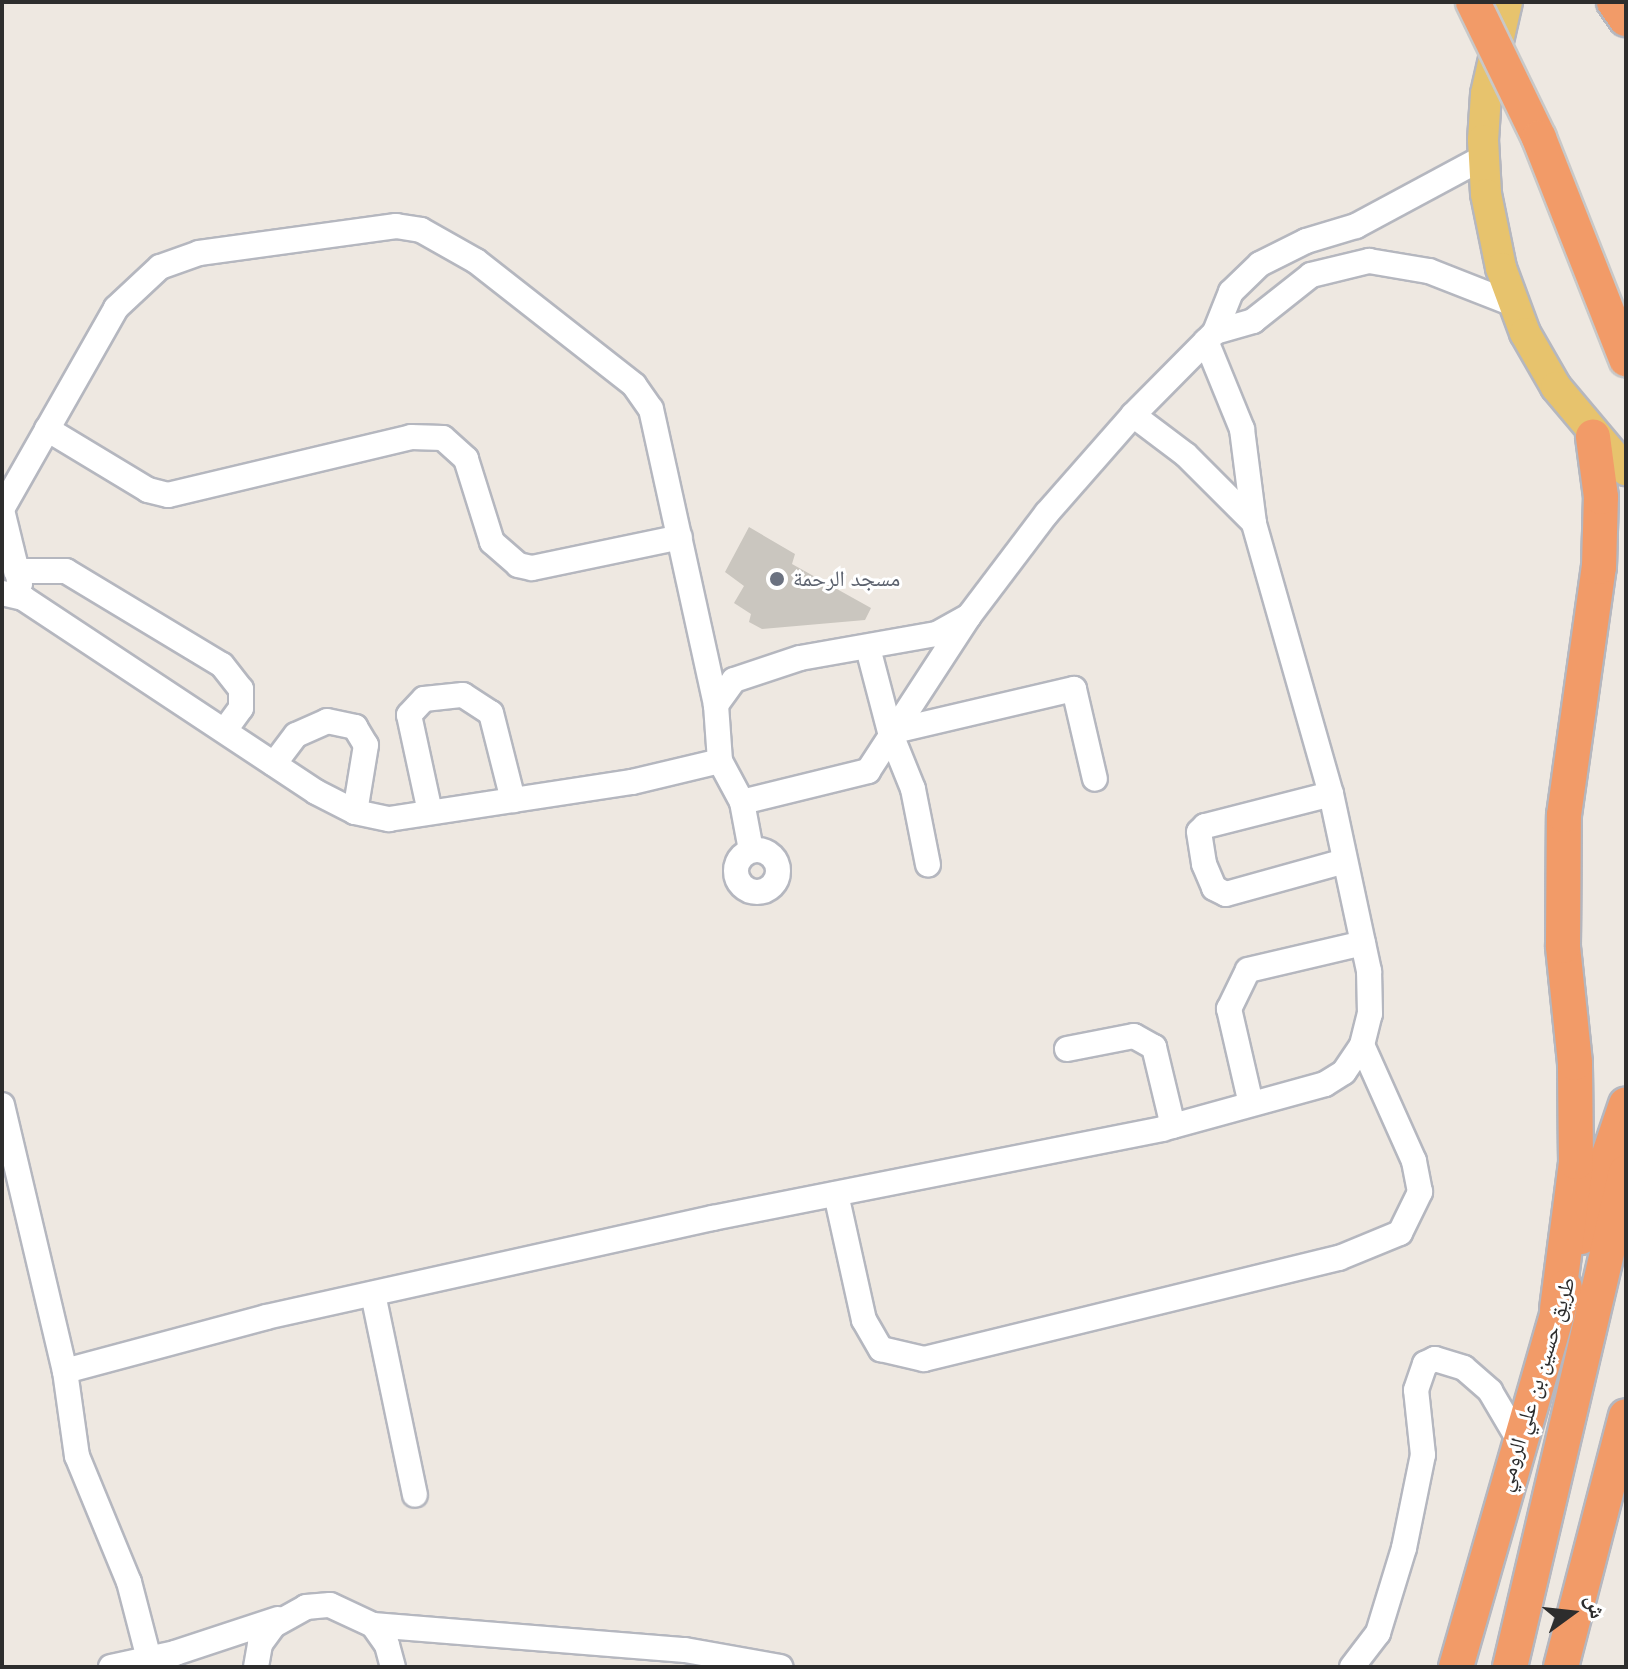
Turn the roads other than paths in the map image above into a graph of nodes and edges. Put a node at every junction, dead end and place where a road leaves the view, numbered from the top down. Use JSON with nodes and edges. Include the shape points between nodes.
{"nodes":[{"id":1,"x":1473,"y":2,"type":"edge"},
{"id":2,"x":1507,"y":2,"type":"edge"},
{"id":3,"x":1614,"y":2,"type":"edge"},
{"id":4,"x":1626,"y":19,"type":"edge"},
{"id":5,"x":1484,"y":157,"type":"junction"},
{"id":6,"x":1513,"y":304,"type":"junction"},
{"id":7,"x":1210,"y":337,"type":"junction"},
{"id":8,"x":1626,"y":359,"type":"edge"},
{"id":9,"x":1133,"y":415,"type":"junction"},
{"id":10,"x":47,"y":429,"type":"junction"},
{"id":11,"x":1593,"y":437,"type":"junction"},
{"id":12,"x":1626,"y":470,"type":"edge"},
{"id":13,"x":2,"y":509,"type":"edge"},
{"id":14,"x":1254,"y":523,"type":"junction"},
{"id":15,"x":680,"y":537,"type":"junction"},
{"id":16,"x":16,"y":571,"type":"junction"},
{"id":17,"x":12,"y":596,"type":"edge"},
{"id":18,"x":969,"y":616,"type":"junction"},
{"id":19,"x":868,"y":648,"type":"junction"},
{"id":20,"x":716,"y":705,"type":"junction"},
{"id":21,"x":225,"y":730,"type":"junction"},
{"id":22,"x":890,"y":732,"type":"junction"},
{"id":23,"x":720,"y":761,"type":"junction"},
{"id":24,"x":274,"y":764,"type":"junction"},
{"id":25,"x":1095,"y":779,"type":"dead end"},
{"id":26,"x":1331,"y":794,"type":"junction"},
{"id":27,"x":513,"y":800,"type":"junction"},
{"id":28,"x":742,"y":802,"type":"junction"},
{"id":29,"x":355,"y":812,"type":"junction"},
{"id":30,"x":430,"y":812,"type":"junction"},
{"id":31,"x":751,"y":850,"type":"dead end"},
{"id":32,"x":1345,"y":861,"type":"junction"},
{"id":33,"x":928,"y":865,"type":"dead end"},
{"id":34,"x":1363,"y":943,"type":"junction"},
{"id":35,"x":1362,"y":1045,"type":"junction"},
{"id":36,"x":1067,"y":1049,"type":"dead end"},
{"id":37,"x":1251,"y":1104,"type":"junction"},
{"id":38,"x":1626,"y":1104,"type":"edge"},
{"id":39,"x":2,"y":1105,"type":"edge"},
{"id":40,"x":1173,"y":1126,"type":"junction"},
{"id":41,"x":1626,"y":1172,"type":"edge"},
{"id":42,"x":836,"y":1194,"type":"junction"},
{"id":43,"x":373,"y":1294,"type":"junction"},
{"id":44,"x":1557,"y":1309,"type":"junction"},
{"id":45,"x":65,"y":1371,"type":"junction"},
{"id":46,"x":1626,"y":1416,"type":"edge"},
{"id":47,"x":1519,"y":1440,"type":"junction"},
{"id":48,"x":1626,"y":1481,"type":"edge"},
{"id":49,"x":415,"y":1495,"type":"dead end"},
{"id":50,"x":284,"y":1617,"type":"junction"},
{"id":51,"x":373,"y":1625,"type":"junction"},
{"id":52,"x":1456,"y":1658,"type":"edge"},
{"id":53,"x":149,"y":1659,"type":"junction"},
{"id":54,"x":111,"y":1667,"type":"edge"},
{"id":55,"x":256,"y":1667,"type":"edge"},
{"id":56,"x":393,"y":1667,"type":"edge"},
{"id":57,"x":780,"y":1667,"type":"edge"},
{"id":58,"x":1352,"y":1667,"type":"edge"},
{"id":59,"x":1510,"y":1667,"type":"edge"},
{"id":60,"x":1561,"y":1667,"type":"edge"},
{"id":61,"x":1581,"y":1667,"type":"edge"}],
"edges":[{"from":1,"to":8,"type":"highway","bridge":true,"via":[[1539,138]]},
{"from":2,"to":5,"type":"main road","via":[[1486,94]]},
{"from":3,"to":4,"type":"highway"},
{"from":5,"to":6,"type":"main road","via":[[1492,232]]},
{"from":5,"to":7,"type":"street","via":[[1356,226],[1306,241],[1260,264],[1231,292]]},
{"from":6,"to":7,"type":"street","via":[[1429,271],[1369,261],[1311,275],[1285,290],[1253,321]]},
{"from":6,"to":11,"type":"main road","via":[[1540,361]]},
{"from":7,"to":9,"type":"street"},
{"from":7,"to":14,"type":"street","via":[[1242,429]]},
{"from":9,"to":14,"type":"street","via":[[1186,455]]},
{"from":9,"to":18,"type":"street","via":[[1047,513]]},
{"from":10,"to":13,"type":"street"},
{"from":10,"to":15,"type":"street","via":[[148,490],[168,495],[411,437],[443,438],[466,459],[492,542],[518,565],[532,568]]},
{"from":10,"to":15,"type":"street","via":[[116,308],[160,267],[199,253],[396,226],[421,230],[476,261],[634,385],[651,409]]},
{"from":11,"to":12,"type":"main road"},
{"from":11,"to":44,"type":"highway","via":[[1601,497],[1599,567],[1564,815],[1563,946],[1575,1063],[1576,1162]]},
{"from":13,"to":16,"type":"street"},
{"from":14,"to":26,"type":"street"},
{"from":15,"to":20,"type":"street"},
{"from":16,"to":17,"type":"street"},
{"from":16,"to":21,"type":"street","via":[[66,571],[222,665],[241,689],[241,708]]},
{"from":17,"to":21,"type":"street"},
{"from":18,"to":19,"type":"street","via":[[936,634]]},
{"from":18,"to":22,"type":"street"},
{"from":19,"to":20,"type":"street","via":[[755,671],[734,680]]},
{"from":19,"to":22,"type":"street"},
{"from":20,"to":23,"type":"street"},
{"from":21,"to":24,"type":"street"},
{"from":22,"to":25,"type":"street","via":[[1074,689]]},
{"from":22,"to":28,"type":"street","via":[[868,771]]},
{"from":22,"to":33,"type":"street","via":[[913,789]]},
{"from":23,"to":27,"type":"street","via":[[632,782]]},
{"from":23,"to":28,"type":"street"},
{"from":24,"to":29,"type":"street"},
{"from":24,"to":29,"type":"street","via":[[296,735],[327,721],[355,727],[366,745]]},
{"from":26,"to":32,"type":"street"},
{"from":26,"to":32,"type":"street","via":[[1205,826],[1199,832],[1204,864],[1214,888],[1226,894]]},
{"from":27,"to":30,"type":"street"},
{"from":27,"to":30,"type":"street","via":[[491,713],[463,695],[424,699],[409,715]]},
{"from":28,"to":31,"type":"street"},
{"from":29,"to":30,"type":"street","via":[[389,819]]},
{"from":32,"to":34,"type":"street"},
{"from":34,"to":35,"type":"street","via":[[1370,1014]]},
{"from":34,"to":37,"type":"street","via":[[1248,970],[1229,1009]]},
{"from":35,"to":37,"type":"street","via":[[1344,1072],[1325,1084]]},
{"from":35,"to":42,"type":"street","via":[[1414,1161],[1420,1192],[1400,1233],[1339,1258],[924,1359],[881,1349],[864,1320]]},
{"from":36,"to":40,"type":"street","via":[[1134,1036],[1154,1047]]},
{"from":37,"to":40,"type":"street"},
{"from":38,"to":44,"type":"highway","name":"طريق حسين بن علي الرومي"},
{"from":39,"to":45,"type":"street"},
{"from":40,"to":42,"type":"street"},
{"from":41,"to":59,"type":"highway"},
{"from":42,"to":43,"type":"street"},
{"from":43,"to":45,"type":"street"},
{"from":43,"to":49,"type":"street"},
{"from":44,"to":47,"type":"highway","name":"طريق حسين بن علي الرومي"},
{"from":45,"to":53,"type":"street","via":[[77,1456],[129,1582]]},
{"from":46,"to":60,"type":"highway"},
{"from":47,"to":52,"type":"highway","name":"طريق حسين بن علي الرومي"},
{"from":47,"to":58,"type":"street","via":[[1490,1391],[1464,1368],[1435,1359],[1425,1364],[1416,1390],[1423,1455],[1404,1548],[1378,1633]]},
{"from":48,"to":61,"type":"highway"},
{"from":50,"to":51,"type":"street","via":[[330,1605]]},
{"from":50,"to":53,"type":"street"},
{"from":50,"to":55,"type":"street","via":[[260,1644]]},
{"from":51,"to":56,"type":"street","via":[[387,1645]]},
{"from":51,"to":57,"type":"street","via":[[685,1650]]},
{"from":53,"to":54,"type":"street"}]}
